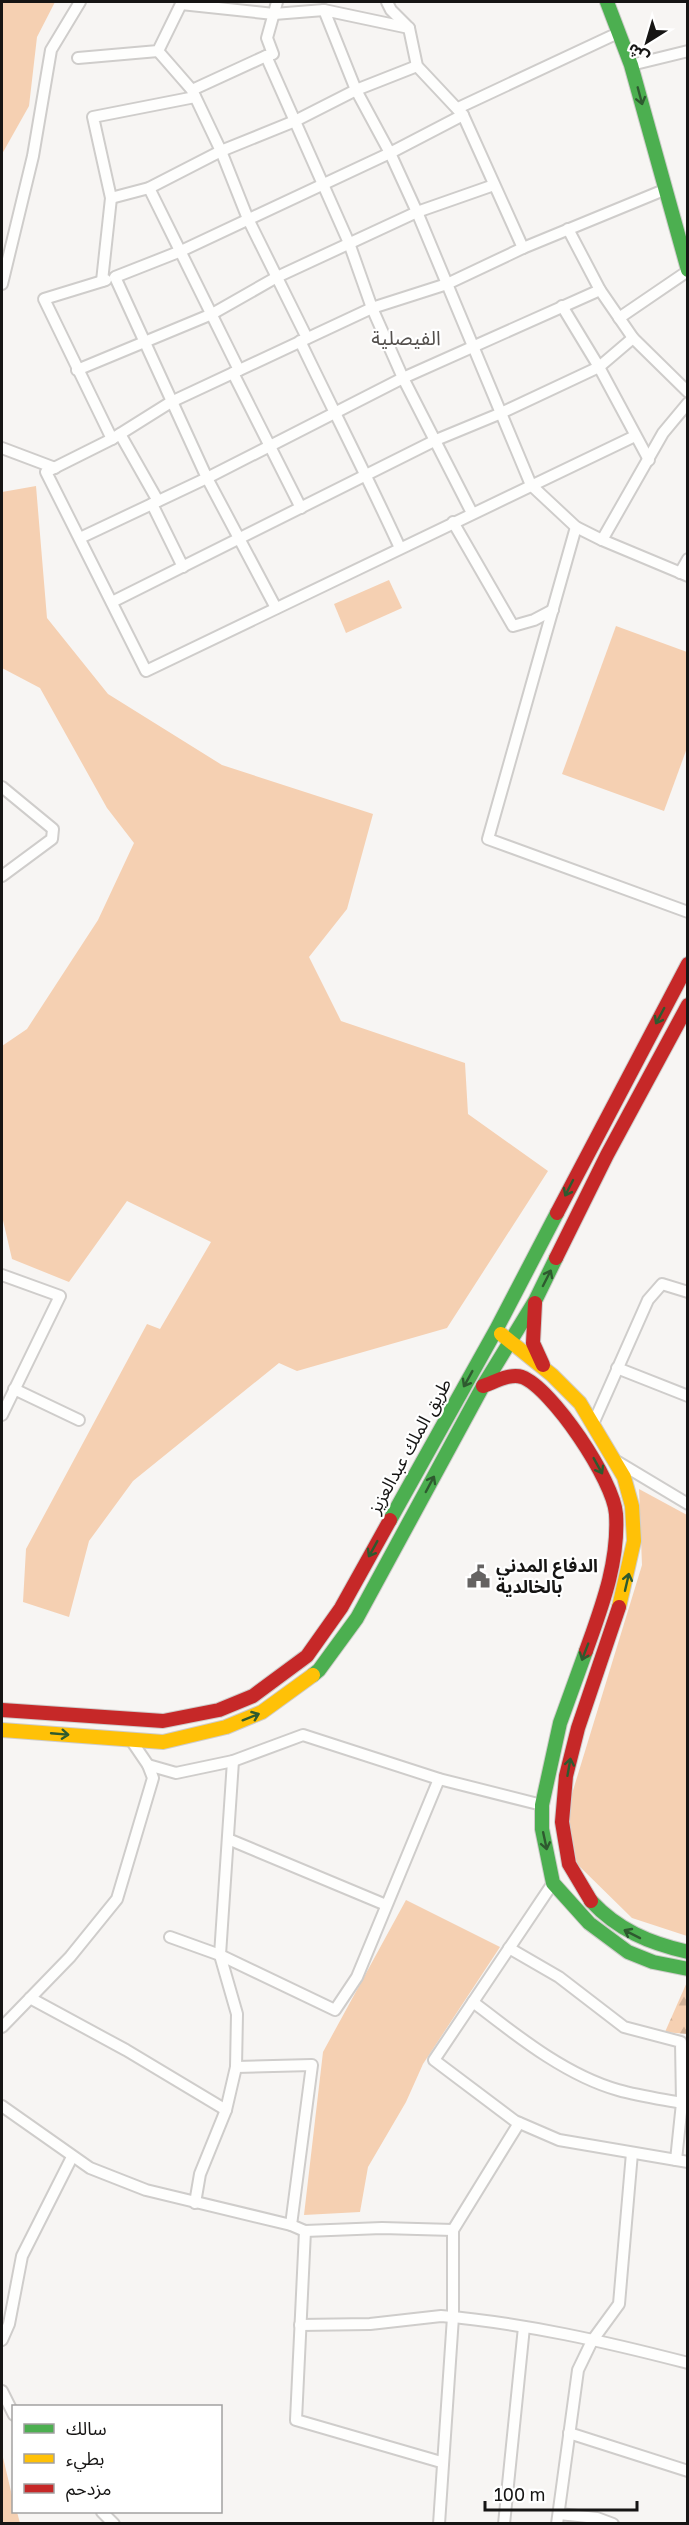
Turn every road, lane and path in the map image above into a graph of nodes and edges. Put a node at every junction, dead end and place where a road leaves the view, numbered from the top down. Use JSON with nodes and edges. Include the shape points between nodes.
{"nodes":[{"id":1,"x":80,"y":2,"type":"edge"},
{"id":2,"x":277,"y":2,"type":"edge"},
{"id":3,"x":387,"y":2,"type":"edge"},
{"id":4,"x":607,"y":2,"type":"edge"},
{"id":5,"x":182,"y":3,"type":"edge"},
{"id":6,"x":324,"y":10,"type":"junction"},
{"id":7,"x":274,"y":14,"type":"junction"},
{"id":8,"x":409,"y":28,"type":"junction"},
{"id":9,"x":618,"y":33,"type":"junction"},
{"id":10,"x":158,"y":51,"type":"junction"},
{"id":11,"x":686,"y":52,"type":"edge"},
{"id":12,"x":266,"y":56,"type":"junction"},
{"id":13,"x":78,"y":58,"type":"dead end"},
{"id":14,"x":631,"y":65,"type":"junction"},
{"id":15,"x":687,"y":65,"type":"edge"},
{"id":16,"x":417,"y":66,"type":"junction"},
{"id":17,"x":356,"y":90,"type":"junction"},
{"id":18,"x":194,"y":93,"type":"junction"},
{"id":19,"x":460,"y":111,"type":"junction"},
{"id":20,"x":295,"y":121,"type":"junction"},
{"id":21,"x":221,"y":151,"type":"junction"},
{"id":22,"x":390,"y":153,"type":"junction"},
{"id":23,"x":321,"y":183,"type":"junction"},
{"id":24,"x":494,"y":185,"type":"junction"},
{"id":25,"x":148,"y":188,"type":"junction"},
{"id":26,"x":664,"y":190,"type":"junction"},
{"id":27,"x":111,"y":198,"type":"junction"},
{"id":28,"x":417,"y":212,"type":"junction"},
{"id":29,"x":248,"y":219,"type":"junction"},
{"id":30,"x":682,"y":224,"type":"edge"},
{"id":31,"x":568,"y":229,"type":"junction"},
{"id":32,"x":349,"y":243,"type":"junction"},
{"id":33,"x":523,"y":248,"type":"junction"},
{"id":34,"x":181,"y":250,"type":"junction"},
{"id":35,"x":687,"y":270,"type":"edge"},
{"id":36,"x":115,"y":277,"type":"junction"},
{"id":37,"x":277,"y":277,"type":"junction"},
{"id":38,"x":102,"y":281,"type":"junction"},
{"id":39,"x":2,"y":284,"type":"edge"},
{"id":40,"x":447,"y":284,"type":"junction"},
{"id":41,"x":600,"y":290,"type":"junction"},
{"id":42,"x":562,"y":306,"type":"junction"},
{"id":43,"x":372,"y":308,"type":"junction"},
{"id":44,"x":212,"y":314,"type":"junction"},
{"id":45,"x":619,"y":318,"type":"junction"},
{"id":46,"x":633,"y":338,"type":"junction"},
{"id":47,"x":304,"y":339,"type":"junction"},
{"id":48,"x":144,"y":341,"type":"junction"},
{"id":49,"x":474,"y":347,"type":"junction"},
{"id":50,"x":599,"y":367,"type":"junction"},
{"id":51,"x":77,"y":370,"type":"junction"},
{"id":52,"x":236,"y":371,"type":"junction"},
{"id":53,"x":403,"y":378,"type":"junction"},
{"id":54,"x":687,"y":392,"type":"edge"},
{"id":55,"x":171,"y":402,"type":"junction"},
{"id":56,"x":687,"y":404,"type":"edge"},
{"id":57,"x":334,"y":412,"type":"junction"},
{"id":58,"x":499,"y":414,"type":"junction"},
{"id":59,"x":635,"y":436,"type":"junction"},
{"id":60,"x":116,"y":437,"type":"junction"},
{"id":61,"x":436,"y":440,"type":"junction"},
{"id":62,"x":269,"y":446,"type":"junction"},
{"id":63,"x":2,"y":448,"type":"edge"},
{"id":64,"x":649,"y":460,"type":"junction"},
{"id":65,"x":55,"y":468,"type":"junction"},
{"id":66,"x":367,"y":475,"type":"junction"},
{"id":67,"x":207,"y":478,"type":"junction"},
{"id":68,"x":531,"y":485,"type":"junction"},
{"id":69,"x":155,"y":502,"type":"junction"},
{"id":70,"x":301,"y":508,"type":"junction"},
{"id":71,"x":472,"y":513,"type":"junction"},
{"id":72,"x":453,"y":522,"type":"junction"},
{"id":73,"x":576,"y":527,"type":"junction"},
{"id":74,"x":80,"y":538,"type":"junction"},
{"id":75,"x":239,"y":539,"type":"junction"},
{"id":76,"x":602,"y":540,"type":"junction"},
{"id":77,"x":400,"y":548,"type":"junction"},
{"id":78,"x":687,"y":559,"type":"edge"},
{"id":79,"x":183,"y":567,"type":"junction"},
{"id":80,"x":684,"y":574,"type":"edge"},
{"id":81,"x":112,"y":602,"type":"junction"},
{"id":82,"x":276,"y":608,"type":"junction"},
{"id":83,"x":553,"y":610,"type":"junction"},
{"id":84,"x":2,"y":788,"type":"edge"},
{"id":85,"x":2,"y":876,"type":"edge"},
{"id":86,"x":687,"y":912,"type":"edge"},
{"id":87,"x":687,"y":964,"type":"edge"},
{"id":88,"x":687,"y":1005,"type":"edge"},
{"id":89,"x":2,"y":1275,"type":"edge"},
{"id":90,"x":687,"y":1292,"type":"edge"},
{"id":91,"x":535,"y":1301,"type":"junction"},
{"id":92,"x":496,"y":1330,"type":"junction"},
{"id":93,"x":510,"y":1341,"type":"junction"},
{"id":94,"x":487,"y":1344,"type":"junction"},
{"id":95,"x":502,"y":1356,"type":"junction"},
{"id":96,"x":617,"y":1368,"type":"junction"},
{"id":97,"x":548,"y":1373,"type":"junction"},
{"id":98,"x":534,"y":1384,"type":"junction"},
{"id":99,"x":483,"y":1386,"type":"junction"},
{"id":100,"x":14,"y":1389,"type":"junction"},
{"id":101,"x":687,"y":1396,"type":"edge"},
{"id":102,"x":2,"y":1415,"type":"edge"},
{"id":103,"x":80,"y":1420,"type":"dead end"},
{"id":104,"x":593,"y":1424,"type":"junction"},
{"id":105,"x":615,"y":1461,"type":"junction"},
{"id":106,"x":687,"y":1504,"type":"edge"},
{"id":107,"x":2,"y":1710,"type":"edge"},
{"id":108,"x":2,"y":1730,"type":"edge"},
{"id":109,"x":131,"y":1740,"type":"junction"},
{"id":110,"x":233,"y":1761,"type":"junction"},
{"id":111,"x":148,"y":1766,"type":"junction"},
{"id":112,"x":439,"y":1779,"type":"junction"},
{"id":113,"x":542,"y":1805,"type":"junction"},
{"id":114,"x":228,"y":1839,"type":"junction"},
{"id":115,"x":553,"y":1883,"type":"junction"},
{"id":116,"x":386,"y":1905,"type":"junction"},
{"id":117,"x":170,"y":1937,"type":"dead end"},
{"id":118,"x":509,"y":1948,"type":"junction"},
{"id":119,"x":687,"y":1952,"type":"edge"},
{"id":120,"x":220,"y":1955,"type":"junction"},
{"id":121,"x":687,"y":1970,"type":"edge"},
{"id":122,"x":30,"y":1998,"type":"junction"},
{"id":123,"x":473,"y":2002,"type":"junction"},
{"id":124,"x":2,"y":2027,"type":"edge"},
{"id":125,"x":236,"y":2067,"type":"junction"},
{"id":126,"x":682,"y":2103,"type":"junction"},
{"id":127,"x":2,"y":2106,"type":"edge"},
{"id":128,"x":226,"y":2110,"type":"junction"},
{"id":129,"x":519,"y":2123,"type":"junction"},
{"id":130,"x":632,"y":2153,"type":"junction"},
{"id":131,"x":72,"y":2157,"type":"junction"},
{"id":132,"x":676,"y":2160,"type":"junction"},
{"id":133,"x":687,"y":2162,"type":"edge"},
{"id":134,"x":195,"y":2204,"type":"junction"},
{"id":135,"x":291,"y":2225,"type":"junction"},
{"id":136,"x":453,"y":2230,"type":"junction"},
{"id":137,"x":305,"y":2231,"type":"junction"},
{"id":138,"x":453,"y":2317,"type":"junction"},
{"id":139,"x":300,"y":2325,"type":"junction"},
{"id":140,"x":524,"y":2327,"type":"junction"},
{"id":141,"x":2,"y":2340,"type":"edge"},
{"id":142,"x":592,"y":2341,"type":"junction"},
{"id":143,"x":687,"y":2363,"type":"edge"},
{"id":144,"x":2,"y":2391,"type":"edge"},
{"id":145,"x":12,"y":2411,"type":"edge"},
{"id":146,"x":569,"y":2433,"type":"junction"},
{"id":147,"x":441,"y":2462,"type":"junction"},
{"id":148,"x":687,"y":2471,"type":"edge"},
{"id":149,"x":558,"y":2519,"type":"edge"},
{"id":150,"x":439,"y":2523,"type":"edge"},
{"id":151,"x":504,"y":2523,"type":"edge"},
{"id":152,"x":613,"y":2523,"type":"edge"}],
"edges":[{"from":1,"to":39,"type":"street","via":[[51,50],[33,156]]},
{"from":2,"to":7,"type":"street"},
{"from":3,"to":8,"type":"street"},
{"from":4,"to":9,"type":"main road"},
{"from":5,"to":7,"type":"street"},
{"from":5,"to":10,"type":"street"},
{"from":6,"to":7,"type":"street"},
{"from":6,"to":8,"type":"street"},
{"from":6,"to":17,"type":"street"},
{"from":7,"to":12,"type":"street","via":[[267,38],[273,54]]},
{"from":8,"to":16,"type":"street"},
{"from":9,"to":14,"type":"main road"},
{"from":9,"to":19,"type":"street"},
{"from":10,"to":13,"type":"street"},
{"from":10,"to":18,"type":"street"},
{"from":11,"to":14,"type":"street"},
{"from":11,"to":15,"type":"street"},
{"from":12,"to":18,"type":"street"},
{"from":12,"to":20,"type":"street"},
{"from":14,"to":26,"type":"main road","one_way":true},
{"from":16,"to":17,"type":"street"},
{"from":16,"to":19,"type":"street"},
{"from":17,"to":20,"type":"street"},
{"from":17,"to":22,"type":"street"},
{"from":18,"to":21,"type":"street"},
{"from":18,"to":27,"type":"street","via":[[93,117]]},
{"from":19,"to":22,"type":"street"},
{"from":19,"to":24,"type":"street"},
{"from":20,"to":21,"type":"street"},
{"from":20,"to":23,"type":"street"},
{"from":21,"to":25,"type":"street"},
{"from":21,"to":29,"type":"street"},
{"from":22,"to":23,"type":"street"},
{"from":22,"to":28,"type":"street"},
{"from":23,"to":29,"type":"street"},
{"from":23,"to":32,"type":"street"},
{"from":24,"to":28,"type":"street"},
{"from":24,"to":33,"type":"street"},
{"from":25,"to":27,"type":"street"},
{"from":25,"to":34,"type":"street"},
{"from":26,"to":30,"type":"main road"},
{"from":26,"to":31,"type":"street"},
{"from":27,"to":38,"type":"street"},
{"from":28,"to":32,"type":"street"},
{"from":28,"to":40,"type":"street"},
{"from":29,"to":34,"type":"street"},
{"from":29,"to":37,"type":"street"},
{"from":30,"to":35,"type":"main road"},
{"from":31,"to":33,"type":"street"},
{"from":31,"to":41,"type":"street"},
{"from":32,"to":37,"type":"street"},
{"from":32,"to":43,"type":"street"},
{"from":33,"to":40,"type":"street"},
{"from":34,"to":36,"type":"street"},
{"from":34,"to":44,"type":"street"},
{"from":35,"to":45,"type":"street"},
{"from":36,"to":38,"type":"street"},
{"from":36,"to":48,"type":"street"},
{"from":37,"to":44,"type":"street"},
{"from":37,"to":47,"type":"street"},
{"from":38,"to":51,"type":"street","via":[[44,299]]},
{"from":40,"to":43,"type":"street"},
{"from":40,"to":49,"type":"street"},
{"from":41,"to":42,"type":"street"},
{"from":41,"to":45,"type":"street"},
{"from":42,"to":49,"type":"street"},
{"from":42,"to":50,"type":"street"},
{"from":43,"to":47,"type":"street"},
{"from":43,"to":53,"type":"street"},
{"from":44,"to":48,"type":"street"},
{"from":44,"to":52,"type":"street"},
{"from":45,"to":46,"type":"street"},
{"from":46,"to":50,"type":"street"},
{"from":46,"to":54,"type":"street"},
{"from":47,"to":52,"type":"street"},
{"from":47,"to":57,"type":"street"},
{"from":48,"to":51,"type":"street"},
{"from":48,"to":55,"type":"street"},
{"from":49,"to":53,"type":"street"},
{"from":49,"to":58,"type":"street"},
{"from":50,"to":58,"type":"street"},
{"from":50,"to":59,"type":"street"},
{"from":51,"to":60,"type":"street"},
{"from":52,"to":55,"type":"street"},
{"from":52,"to":62,"type":"street"},
{"from":53,"to":57,"type":"street"},
{"from":53,"to":61,"type":"street"},
{"from":55,"to":60,"type":"street"},
{"from":55,"to":67,"type":"street"},
{"from":56,"to":64,"type":"street","via":[[663,433]]},
{"from":57,"to":62,"type":"street"},
{"from":57,"to":66,"type":"street"},
{"from":58,"to":61,"type":"street"},
{"from":58,"to":68,"type":"street"},
{"from":59,"to":64,"type":"street"},
{"from":59,"to":68,"type":"street"},
{"from":60,"to":65,"type":"street"},
{"from":60,"to":69,"type":"street"},
{"from":61,"to":66,"type":"street"},
{"from":61,"to":71,"type":"street"},
{"from":62,"to":67,"type":"street"},
{"from":62,"to":70,"type":"street"},
{"from":63,"to":65,"type":"street"},
{"from":64,"to":76,"type":"street"},
{"from":65,"to":74,"type":"street","via":[[46,472]]},
{"from":66,"to":70,"type":"street"},
{"from":66,"to":77,"type":"street"},
{"from":67,"to":69,"type":"street"},
{"from":67,"to":75,"type":"street"},
{"from":68,"to":71,"type":"street"},
{"from":68,"to":73,"type":"street"},
{"from":69,"to":74,"type":"street"},
{"from":69,"to":79,"type":"street"},
{"from":70,"to":75,"type":"street"},
{"from":71,"to":72,"type":"street"},
{"from":72,"to":77,"type":"street"},
{"from":72,"to":83,"type":"street","via":[[513,626]]},
{"from":73,"to":76,"type":"street"},
{"from":73,"to":83,"type":"street"},
{"from":74,"to":81,"type":"street"},
{"from":75,"to":79,"type":"street"},
{"from":75,"to":82,"type":"street"},
{"from":76,"to":80,"type":"street"},
{"from":77,"to":82,"type":"street"},
{"from":78,"to":80,"type":"street"},
{"from":79,"to":81,"type":"street"},
{"from":81,"to":82,"type":"street","via":[[147,671]]},
{"from":83,"to":86,"type":"street","via":[[488,839]]},
{"from":84,"to":85,"type":"street","via":[[53,829],[52,839]]},
{"from":87,"to":92,"type":"main road","name":"طريق الملك عبدالعزيز","one_way":true},
{"from":91,"to":88,"type":"main road","name":"طريق الملك عبدالعزيز","one_way":true},
{"from":89,"to":100,"type":"street","via":[[60,1296]]},
{"from":90,"to":96,"type":"street","via":[[662,1284],[648,1300]]},
{"from":91,"to":93,"type":"main road","name":"طريق الملك عبدالعزيز"},
{"from":91,"to":97,"type":"main road","via":[[533,1343]]},
{"from":92,"to":93,"type":"main road"},
{"from":92,"to":94,"type":"main road","name":"طريق الملك عبدالعزيز"},
{"from":93,"to":95,"type":"main road","name":"طريق الملك عبدالعزيز"},
{"from":93,"to":97,"type":"main road"},
{"from":94,"to":95,"type":"main road"},
{"from":94,"to":107,"type":"main road","name":"طريق الملك عبدالعزيز","one_way":true,"via":[[341,1608],[298,1663],[253,1696],[219,1710],[163,1721]]},
{"from":95,"to":98,"type":"main road"},
{"from":95,"to":99,"type":"main road","name":"طريق الملك عبدالعزيز"},
{"from":96,"to":101,"type":"street"},
{"from":96,"to":104,"type":"street"},
{"from":97,"to":104,"type":"main road","via":[[580,1404]]},
{"from":98,"to":99,"type":"main road","via":[[510,1376]]},
{"from":98,"to":113,"type":"main road","one_way":true,"via":[[585,1443],[606,1480],[616,1512],[609,1585],[560,1723]]},
{"from":109,"to":99,"type":"main road","name":"طريق الملك عبدالعزيز","one_way":true,"via":[[163,1742],[226,1727],[262,1712],[319,1670],[357,1618]]},
{"from":100,"to":102,"type":"street"},
{"from":100,"to":103,"type":"street"},
{"from":104,"to":105,"type":"main road"},
{"from":105,"to":106,"type":"street"},
{"from":119,"to":105,"type":"main road","one_way":true,"via":[[632,1935],[608,1919],[583,1892],[563,1845],[562,1800],[572,1746],[615,1626],[634,1547],[626,1480]]},
{"from":108,"to":109,"type":"main road","name":"طريق الملك عبدالعزيز","one_way":true},
{"from":109,"to":111,"type":"street"},
{"from":110,"to":111,"type":"street","via":[[176,1773]]},
{"from":110,"to":112,"type":"street","via":[[303,1735]]},
{"from":110,"to":114,"type":"street"},
{"from":111,"to":122,"type":"street","via":[[153,1778],[117,1899]]},
{"from":112,"to":113,"type":"street"},
{"from":112,"to":116,"type":"street"},
{"from":113,"to":115,"type":"main road","one_way":true,"via":[[542,1829]]},
{"from":114,"to":116,"type":"street"},
{"from":114,"to":120,"type":"street"},
{"from":115,"to":118,"type":"street"},
{"from":115,"to":121,"type":"main road","via":[[589,1923],[628,1952]]},
{"from":116,"to":120,"type":"street","via":[[357,1977],[335,2010]]},
{"from":117,"to":120,"type":"street"},
{"from":118,"to":123,"type":"street"},
{"from":118,"to":126,"type":"street","via":[[560,1977],[624,2027],[681,2042]]},
{"from":120,"to":125,"type":"street","via":[[237,2014]]},
{"from":122,"to":124,"type":"street"},
{"from":122,"to":128,"type":"street"},
{"from":123,"to":126,"type":"street","via":[[571,2070],[617,2090]]},
{"from":123,"to":129,"type":"street","via":[[434,2060]]},
{"from":125,"to":128,"type":"street"},
{"from":125,"to":135,"type":"street","via":[[312,2065]]},
{"from":126,"to":132,"type":"street"},
{"from":127,"to":131,"type":"street"},
{"from":128,"to":134,"type":"street","via":[[200,2174]]},
{"from":129,"to":130,"type":"street","via":[[559,2140]]},
{"from":129,"to":136,"type":"street"},
{"from":130,"to":132,"type":"street"},
{"from":130,"to":142,"type":"street","via":[[619,2304]]},
{"from":131,"to":134,"type":"street","via":[[146,2190]]},
{"from":131,"to":141,"type":"street","via":[[22,2256],[9,2324]]},
{"from":132,"to":133,"type":"street"},
{"from":134,"to":135,"type":"street"},
{"from":135,"to":137,"type":"street"},
{"from":136,"to":137,"type":"street"},
{"from":136,"to":138,"type":"street"},
{"from":137,"to":139,"type":"street"},
{"from":138,"to":139,"type":"street"},
{"from":138,"to":140,"type":"street"},
{"from":138,"to":147,"type":"street"},
{"from":139,"to":147,"type":"street","via":[[296,2420]]},
{"from":140,"to":142,"type":"street"},
{"from":140,"to":151,"type":"street"},
{"from":142,"to":143,"type":"street"},
{"from":142,"to":146,"type":"street","via":[[578,2370]]},
{"from":144,"to":145,"type":"street"},
{"from":146,"to":148,"type":"street"},
{"from":146,"to":149,"type":"street"},
{"from":147,"to":150,"type":"street"},
{"from":149,"to":152,"type":"street","via":[[597,2518]]}]}
